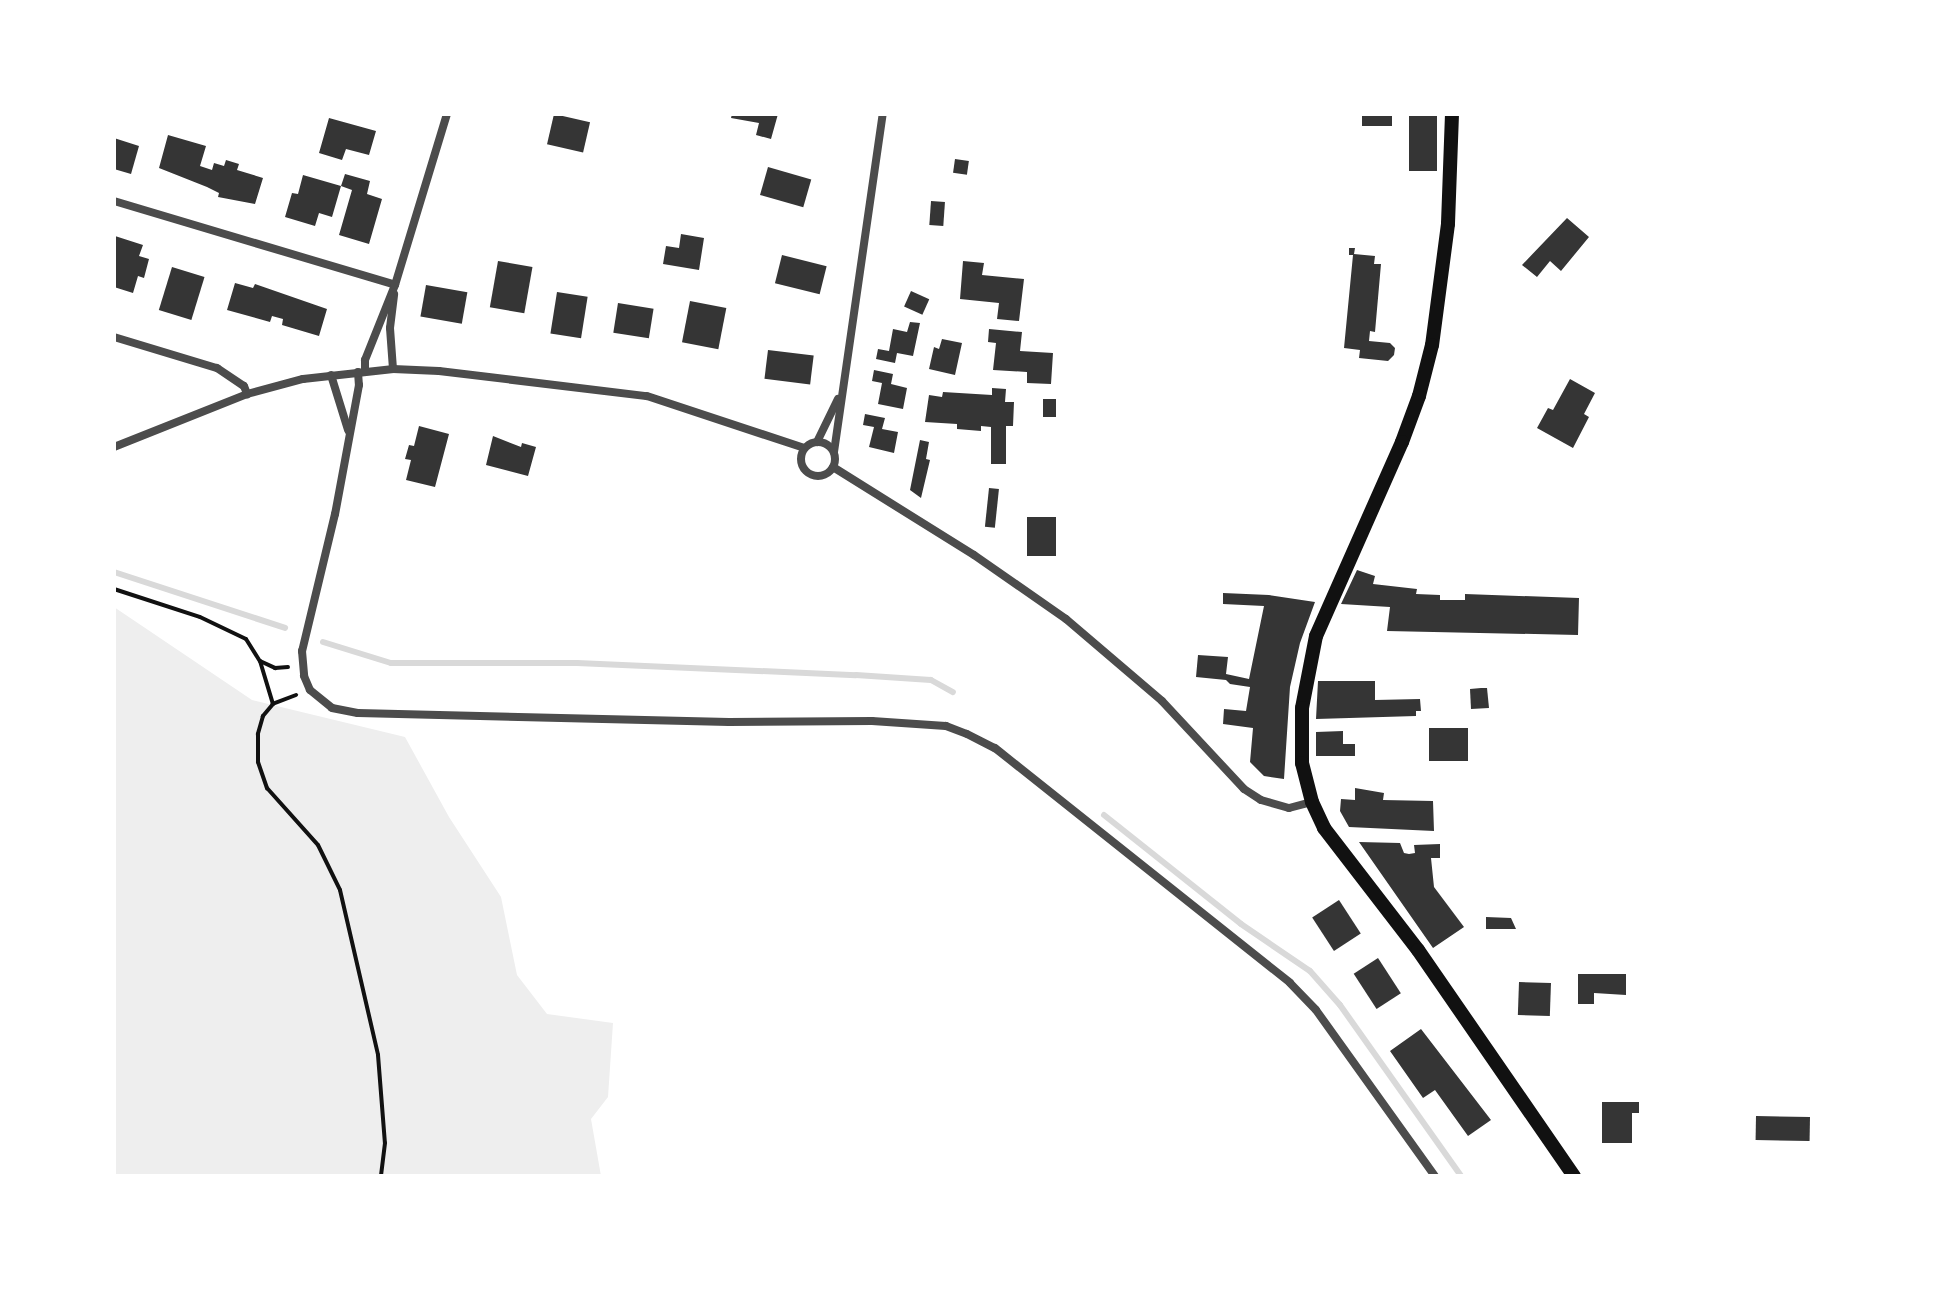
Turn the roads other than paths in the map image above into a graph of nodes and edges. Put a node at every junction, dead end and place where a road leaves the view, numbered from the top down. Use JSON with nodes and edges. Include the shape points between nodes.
{"nodes":[{"id":1,"x":447,"y":114,"type":"edge"},
{"id":2,"x":883,"y":114,"type":"edge"},
{"id":3,"x":1452,"y":114,"type":"edge"},
{"id":4,"x":114,"y":201,"type":"edge"},
{"id":5,"x":395,"y":285,"type":"junction"},
{"id":6,"x":114,"y":337,"type":"edge"},
{"id":7,"x":393,"y":369,"type":"junction"},
{"id":8,"x":362,"y":372,"type":"junction"},
{"id":9,"x":331,"y":375,"type":"junction"},
{"id":10,"x":247,"y":394,"type":"junction"},
{"id":11,"x":840,"y":395,"type":"junction"},
{"id":12,"x":348,"y":430,"type":"junction"},
{"id":13,"x":817,"y":442,"type":"junction"},
{"id":14,"x":114,"y":447,"type":"edge"},
{"id":15,"x":804,"y":448,"type":"junction"},
{"id":16,"x":834,"y":452,"type":"junction"},
{"id":17,"x":833,"y":467,"type":"junction"},
{"id":18,"x":1312,"y":802,"type":"junction"},
{"id":19,"x":1435,"y":1176,"type":"edge"},
{"id":20,"x":1574,"y":1176,"type":"edge"}],
"edges":[{"from":1,"to":5,"type":"street"},
{"from":2,"to":11,"type":"street"},
{"from":3,"to":18,"type":"main road","via":[[1448,224],[1432,345],[1419,396],[1338,580],[1306,675],[1301,750]]},
{"from":4,"to":5,"type":"street"},
{"from":5,"to":7,"type":"street"},
{"from":5,"to":8,"type":"street"},
{"from":6,"to":10,"type":"street","via":[[217,368],[244,386]]},
{"from":7,"to":8,"type":"street"},
{"from":7,"to":15,"type":"street","via":[[647,396]]},
{"from":8,"to":9,"type":"street"},
{"from":8,"to":12,"type":"street"},
{"from":9,"to":10,"type":"street"},
{"from":9,"to":12,"type":"street"},
{"from":10,"to":14,"type":"street"},
{"from":11,"to":13,"type":"street"},
{"from":11,"to":16,"type":"street"},
{"from":12,"to":19,"type":"street","via":[[335,514],[302,651],[310,690],[332,708],[358,713],[729,722],[872,721],[946,726],[967,734],[995,748],[1290,983],[1316,1010]]},
{"from":13,"to":15,"type":"street"},
{"from":13,"to":16,"type":"street"},
{"from":15,"to":17,"type":"street","via":[[803,466],[809,473],[827,474]]},
{"from":16,"to":17,"type":"street"},
{"from":17,"to":18,"type":"street","via":[[1066,619],[1153,692],[1244,789],[1289,808]]},
{"from":18,"to":20,"type":"main road","via":[[1324,828],[1403,928]]}]}
